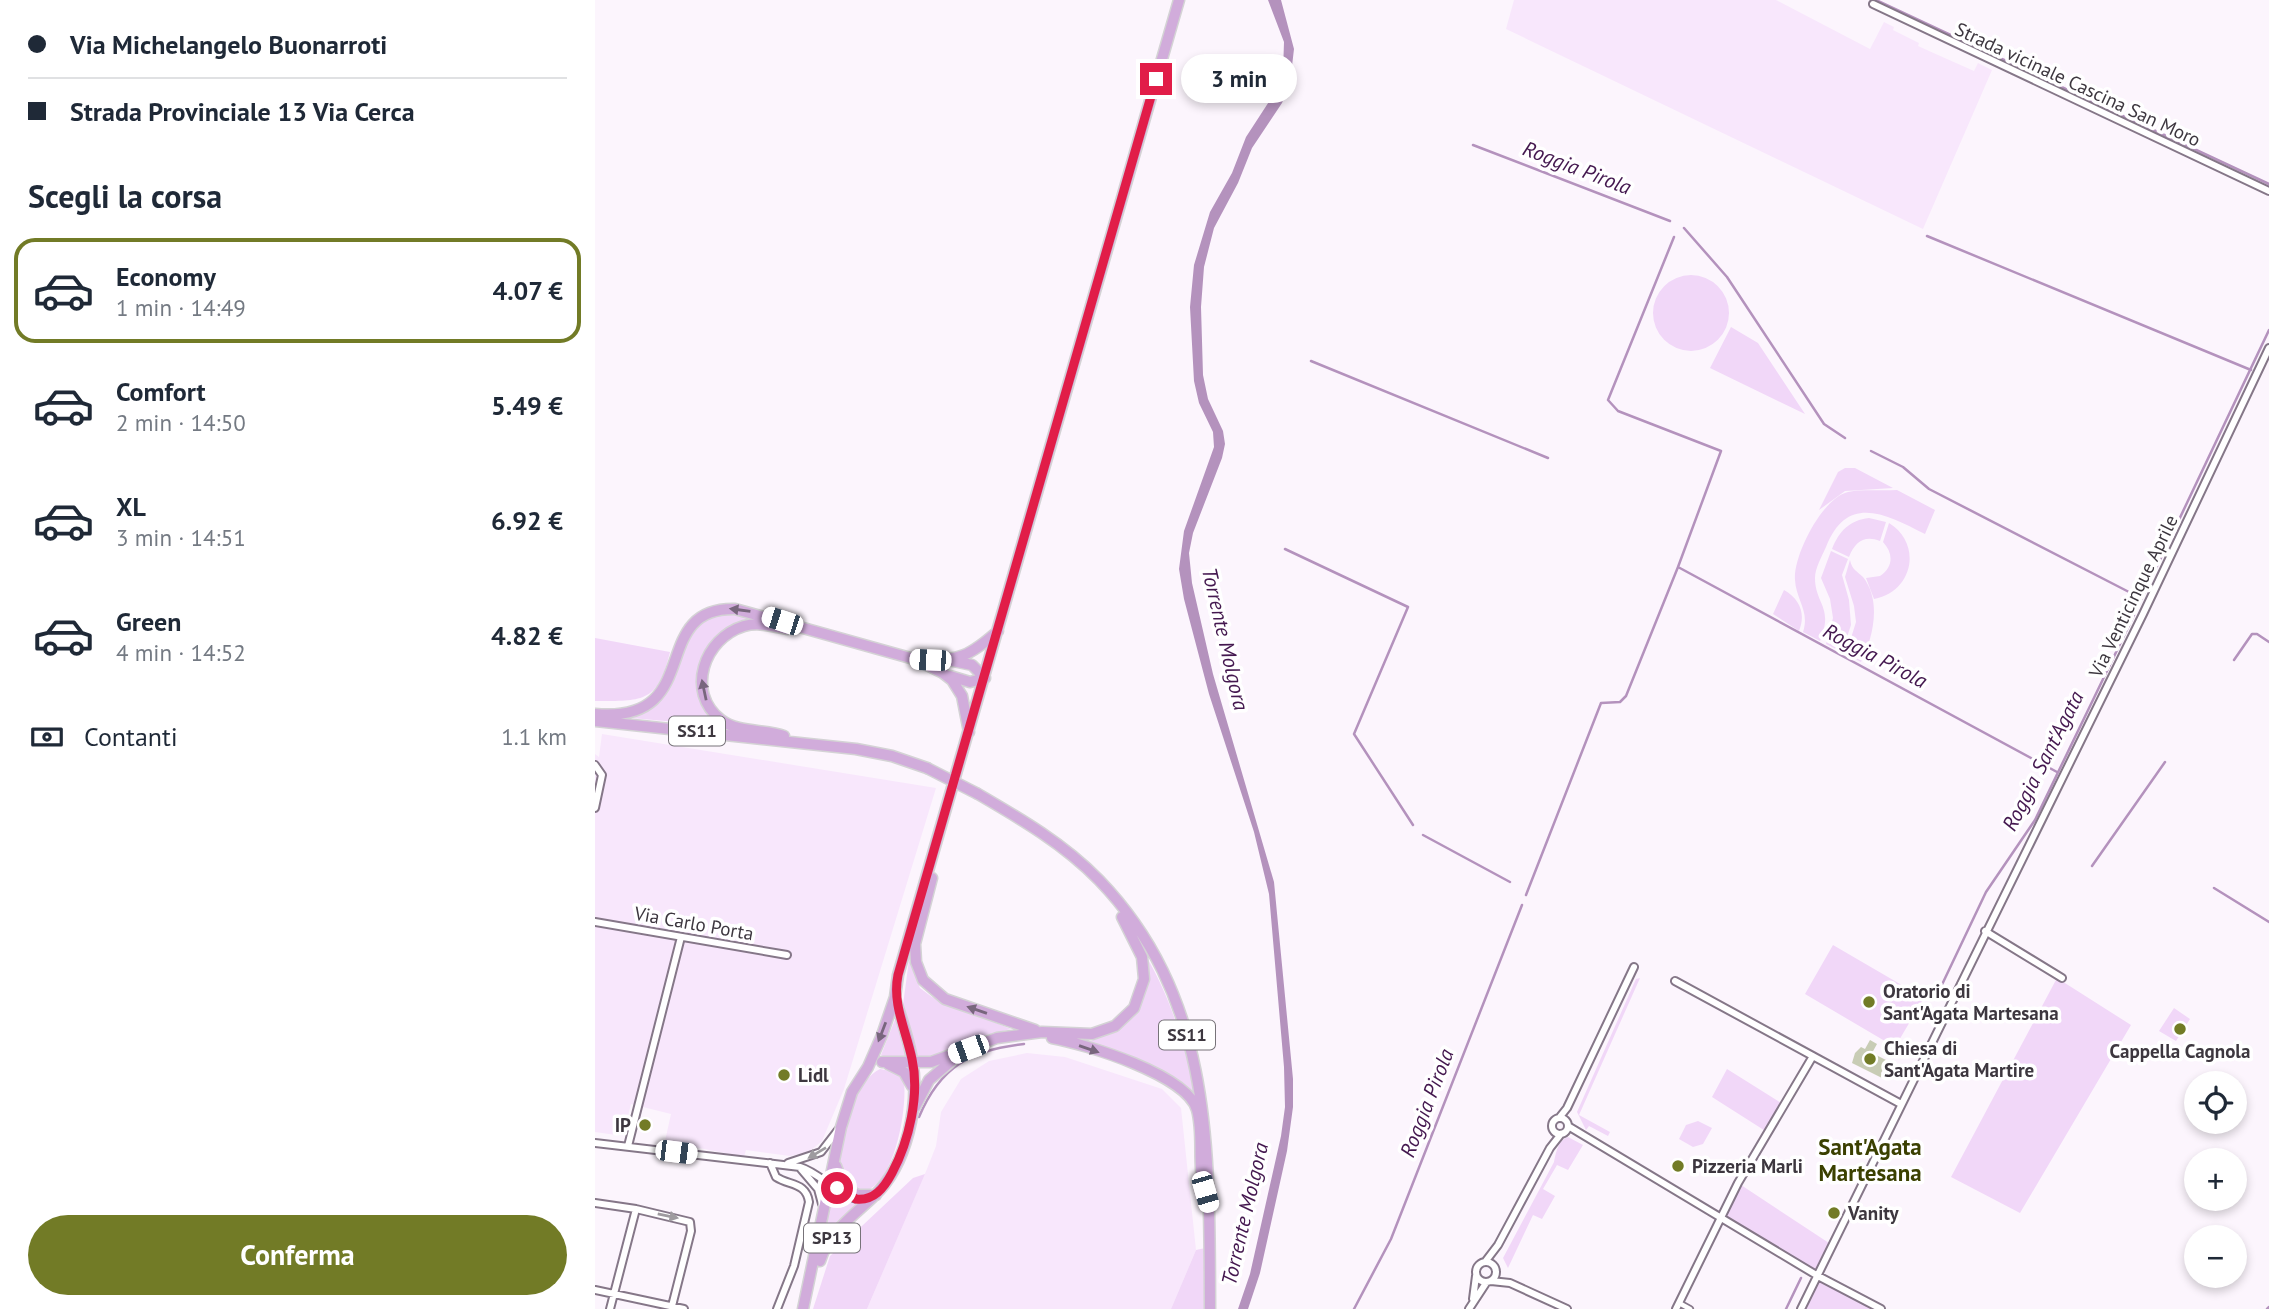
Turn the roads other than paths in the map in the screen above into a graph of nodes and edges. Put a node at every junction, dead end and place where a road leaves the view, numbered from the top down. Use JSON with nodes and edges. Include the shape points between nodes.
{"nodes":[{"id":1,"x":1179,"y":0,"type":"edge"},
{"id":2,"x":1873,"y":4,"type":"dead end"},
{"id":3,"x":2269,"y":191,"type":"edge"},
{"id":4,"x":2269,"y":348,"type":"edge"},
{"id":5,"x":999,"y":630,"type":"junction"},
{"id":6,"x":829,"y":637,"type":"junction"},
{"id":7,"x":914,"y":659,"type":"junction"},
{"id":8,"x":946,"y":661,"type":"junction"},
{"id":9,"x":943,"y":673,"type":"junction"},
{"id":10,"x":985,"y":678,"type":"junction"},
{"id":11,"x":595,"y":714,"type":"edge"},
{"id":12,"x":595,"y":721,"type":"edge"},
{"id":13,"x":969,"y":736,"type":"junction"},
{"id":14,"x":799,"y":742,"type":"junction"},
{"id":15,"x":595,"y":765,"type":"edge"},
{"id":16,"x":595,"y":808,"type":"edge"},
{"id":17,"x":941,"y":829,"type":"junction"},
{"id":18,"x":1102,"y":884,"type":"junction"},
{"id":19,"x":595,"y":922,"type":"edge"},
{"id":20,"x":1985,"y":932,"type":"junction"},
{"id":21,"x":681,"y":937,"type":"junction"},
{"id":22,"x":787,"y":955,"type":"dead end"},
{"id":23,"x":1633,"y":967,"type":"dead end"},
{"id":24,"x":2062,"y":978,"type":"dead end"},
{"id":25,"x":1675,"y":981,"type":"dead end"},
{"id":26,"x":895,"y":997,"type":"junction"},
{"id":27,"x":1042,"y":1032,"type":"junction"},
{"id":28,"x":1023,"y":1034,"type":"junction"},
{"id":29,"x":968,"y":1049,"type":"junction"},
{"id":30,"x":1813,"y":1056,"type":"junction"},
{"id":31,"x":882,"y":1062,"type":"junction"},
{"id":32,"x":913,"y":1062,"type":"junction"},
{"id":33,"x":868,"y":1067,"type":"junction"},
{"id":34,"x":914,"y":1092,"type":"junction"},
{"id":35,"x":1901,"y":1104,"type":"junction"},
{"id":36,"x":911,"y":1114,"type":"junction"},
{"id":37,"x":1564,"y":1121,"type":"junction"},
{"id":38,"x":841,"y":1127,"type":"junction"},
{"id":39,"x":1553,"y":1131,"type":"junction"},
{"id":40,"x":1562,"y":1134,"type":"junction"},
{"id":41,"x":1581,"y":1136,"type":"junction"},
{"id":42,"x":595,"y":1143,"type":"edge"},
{"id":43,"x":628,"y":1146,"type":"junction"},
{"id":44,"x":1550,"y":1148,"type":"junction"},
{"id":45,"x":835,"y":1158,"type":"junction"},
{"id":46,"x":770,"y":1163,"type":"junction"},
{"id":47,"x":783,"y":1164,"type":"junction"},
{"id":48,"x":800,"y":1167,"type":"junction"},
{"id":49,"x":830,"y":1183,"type":"junction"},
{"id":50,"x":876,"y":1195,"type":"junction"},
{"id":51,"x":595,"y":1203,"type":"edge"},
{"id":52,"x":1209,"y":1207,"type":"junction"},
{"id":53,"x":636,"y":1209,"type":"junction"},
{"id":54,"x":824,"y":1216,"type":"junction"},
{"id":55,"x":1721,"y":1218,"type":"junction"},
{"id":56,"x":1498,"y":1245,"type":"junction"},
{"id":57,"x":1485,"y":1262,"type":"junction"},
{"id":58,"x":1495,"y":1268,"type":"junction"},
{"id":59,"x":1476,"y":1276,"type":"junction"},
{"id":60,"x":1818,"y":1276,"type":"junction"},
{"id":61,"x":1489,"y":1282,"type":"junction"},
{"id":62,"x":1510,"y":1283,"type":"junction"},
{"id":63,"x":595,"y":1290,"type":"edge"},
{"id":64,"x":615,"y":1294,"type":"junction"},
{"id":65,"x":807,"y":1294,"type":"junction"},
{"id":66,"x":1472,"y":1301,"type":"junction"},
{"id":67,"x":672,"y":1306,"type":"junction"},
{"id":68,"x":1678,"y":1306,"type":"edge"},
{"id":69,"x":610,"y":1309,"type":"edge"},
{"id":70,"x":684,"y":1309,"type":"edge"},
{"id":71,"x":777,"y":1309,"type":"edge"},
{"id":72,"x":803,"y":1309,"type":"edge"},
{"id":73,"x":1210,"y":1309,"type":"edge"},
{"id":74,"x":1469,"y":1309,"type":"edge"},
{"id":75,"x":1567,"y":1309,"type":"edge"},
{"id":76,"x":1690,"y":1309,"type":"edge"},
{"id":77,"x":1801,"y":1309,"type":"edge"},
{"id":78,"x":1881,"y":1309,"type":"edge"}],
"edges":[{"from":1,"to":5,"type":"main road","number":"SP13"},
{"from":2,"to":3,"type":"street","name":"Strada vicinale Cascina San Moro"},
{"from":4,"to":20,"type":"street","name":"Via Venticinque Aprile"},
{"from":5,"to":8,"type":"main road","via":[[972,653]]},
{"from":5,"to":10,"type":"main road","number":"SP13"},
{"from":6,"to":7,"type":"main road"},
{"from":6,"to":11,"type":"main road","one_way":true,"via":[[743,610],[714,611],[684,633],[670,679],[650,704],[627,713]]},
{"from":14,"to":6,"type":"main road","one_way":true,"via":[[722,721],[705,699],[702,669],[715,643],[745,625]]},
{"from":7,"to":8,"type":"main road"},
{"from":7,"to":9,"type":"main road"},
{"from":8,"to":10,"type":"main road","via":[[968,663]]},
{"from":9,"to":10,"type":"main road","via":[[967,681]]},
{"from":9,"to":13,"type":"main road","via":[[963,699]]},
{"from":10,"to":13,"type":"main road","number":"SP13"},
{"from":12,"to":14,"type":"main road","number":"SS11"},
{"from":13,"to":17,"type":"main road","number":"SP13"},
{"from":14,"to":18,"type":"main road","number":"SS11","bridge":true,"via":[[870,751],[927,768],[1047,837]]},
{"from":15,"to":16,"type":"street","via":[[602,775]]},
{"from":17,"to":26,"type":"main road","number":"SP13"},
{"from":27,"to":17,"type":"main road","one_way":true,"via":[[945,999],[923,980],[915,944]]},
{"from":18,"to":27,"type":"main road","via":[[1142,957],[1140,997],[1125,1018],[1106,1030]]},
{"from":18,"to":52,"type":"main road","number":"SS11","via":[[1150,951],[1186,1031],[1203,1103]]},
{"from":19,"to":21,"type":"street","name":"Via Carlo Porta"},
{"from":20,"to":24,"type":"street"},
{"from":20,"to":35,"type":"street","name":"Via Venticinque Aprile"},
{"from":21,"to":22,"type":"street","name":"Via Carlo Porta"},
{"from":21,"to":43,"type":"street"},
{"from":23,"to":37,"type":"street"},
{"from":25,"to":30,"type":"street"},
{"from":26,"to":32,"type":"main road","number":"SP13"},
{"from":26,"to":33,"type":"main road","number":"SP13","one_way":true},
{"from":27,"to":28,"type":"main road"},
{"from":28,"to":29,"type":"main road"},
{"from":28,"to":52,"type":"main road","one_way":true,"via":[[1065,1040],[1157,1072],[1182,1089],[1197,1112],[1201,1177]]},
{"from":29,"to":32,"type":"main road","via":[[931,1062]]},
{"from":29,"to":36,"type":"main road","via":[[929,1080]]},
{"from":30,"to":35,"type":"street"},
{"from":30,"to":55,"type":"street"},
{"from":31,"to":32,"type":"main road"},
{"from":31,"to":33,"type":"main road"},
{"from":31,"to":34,"type":"main road","via":[[904,1072]]},
{"from":32,"to":34,"type":"main road","number":"SP13"},
{"from":33,"to":38,"type":"main road","number":"SP13","via":[[852,1091]]},
{"from":34,"to":36,"type":"main road","number":"SP13"},
{"from":35,"to":60,"type":"street","name":"Via Venticinque Aprile"},
{"from":36,"to":50,"type":"main road","number":"SP13","via":[[897,1163]]},
{"from":37,"to":39,"type":"street","via":[[1552,1122]]},
{"from":37,"to":40,"type":"street"},
{"from":37,"to":41,"type":"street"},
{"from":38,"to":45,"type":"main road","number":"SP13"},
{"from":38,"to":47,"type":"street","one_way":true,"via":[[821,1152]]},
{"from":39,"to":40,"type":"street"},
{"from":39,"to":44,"type":"street"},
{"from":40,"to":41,"type":"street"},
{"from":40,"to":44,"type":"street"},
{"from":41,"to":55,"type":"street"},
{"from":42,"to":43,"type":"street"},
{"from":43,"to":46,"type":"street"},
{"from":44,"to":56,"type":"street"},
{"from":45,"to":49,"type":"main road","number":"SP13"},
{"from":45,"to":50,"type":"main road","number":"SP13","via":[[845,1189]]},
{"from":46,"to":47,"type":"street"},
{"from":46,"to":71,"type":"street","via":[[776,1177],[802,1187],[809,1202],[795,1266]]},
{"from":47,"to":48,"type":"street"},
{"from":48,"to":49,"type":"street"},
{"from":48,"to":54,"type":"street","via":[[818,1189]]},
{"from":49,"to":50,"type":"street","via":[[856,1199]]},
{"from":49,"to":54,"type":"main road","number":"SP13"},
{"from":50,"to":65,"type":"main road","number":"SP13","via":[[848,1218],[830,1241]]},
{"from":51,"to":53,"type":"street"},
{"from":52,"to":73,"type":"main road","number":"SS11"},
{"from":53,"to":64,"type":"street"},
{"from":53,"to":67,"type":"street","one_way":true,"via":[[691,1224]]},
{"from":54,"to":65,"type":"main road","number":"SP13"},
{"from":55,"to":60,"type":"street"},
{"from":55,"to":68,"type":"street"},
{"from":56,"to":57,"type":"street"},
{"from":56,"to":58,"type":"street"},
{"from":57,"to":58,"type":"street"},
{"from":57,"to":59,"type":"street","via":[[1477,1266]]},
{"from":58,"to":61,"type":"street"},
{"from":58,"to":62,"type":"street"},
{"from":59,"to":61,"type":"street"},
{"from":59,"to":66,"type":"street"},
{"from":60,"to":77,"type":"street","name":"Via Venticinque Aprile"},
{"from":60,"to":78,"type":"street"},
{"from":61,"to":62,"type":"street"},
{"from":61,"to":66,"type":"street"},
{"from":62,"to":75,"type":"street"},
{"from":63,"to":64,"type":"street"},
{"from":64,"to":67,"type":"street"},
{"from":64,"to":69,"type":"street"},
{"from":65,"to":72,"type":"main road","number":"SP13"},
{"from":66,"to":74,"type":"street"},
{"from":67,"to":70,"type":"street"},
{"from":68,"to":76,"type":"street"}]}
